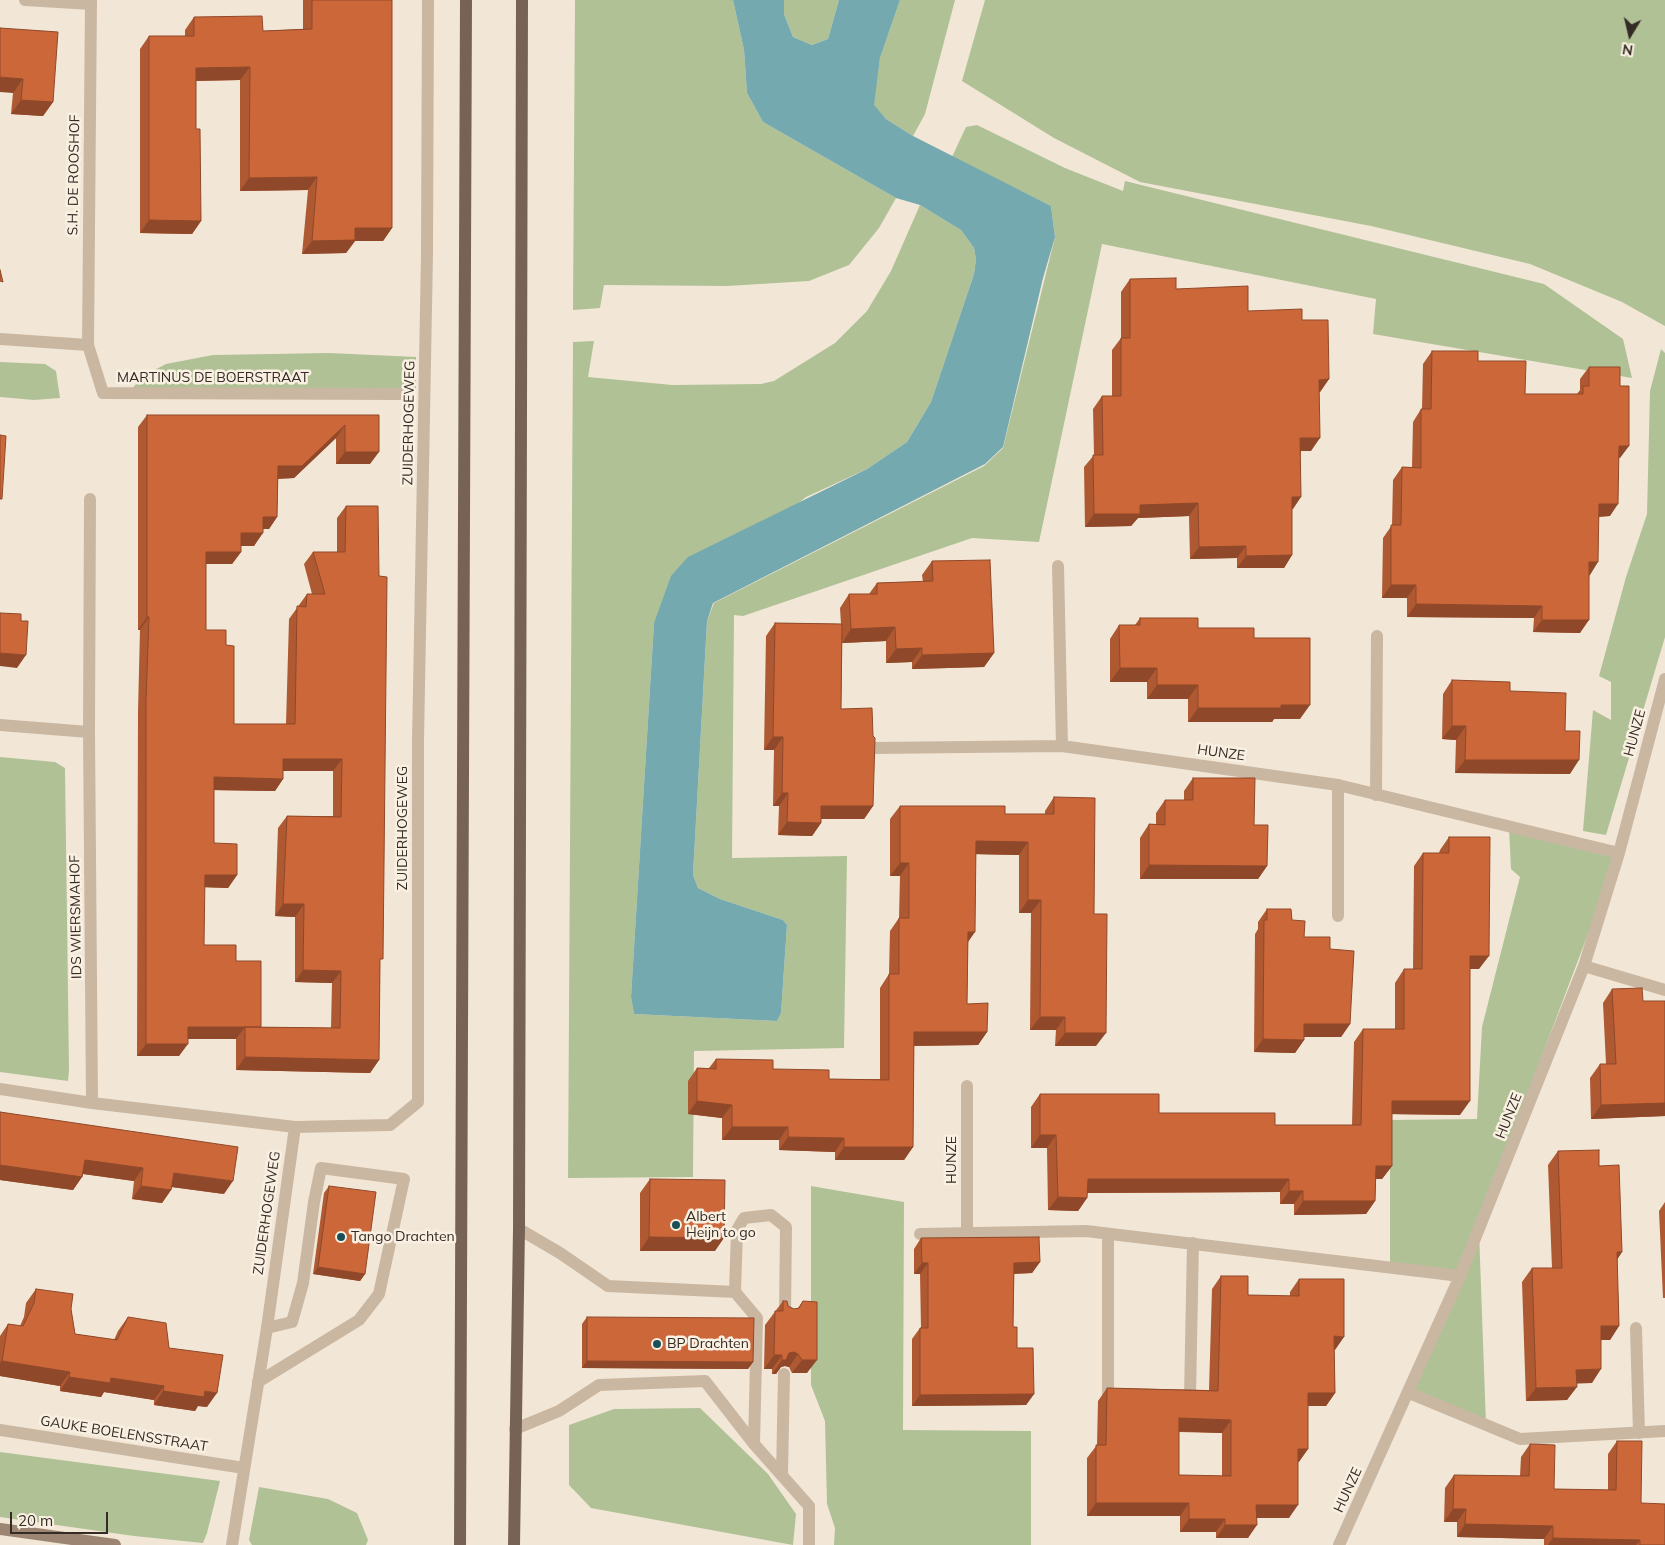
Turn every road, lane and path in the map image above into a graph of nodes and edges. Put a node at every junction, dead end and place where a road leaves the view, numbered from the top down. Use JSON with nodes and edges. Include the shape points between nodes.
{"nodes":[{"id":1,"x":25,"y":0,"type":"edge"},
{"id":2,"x":428,"y":0,"type":"edge"},
{"id":3,"x":466,"y":0,"type":"edge"},
{"id":4,"x":522,"y":0,"type":"edge"},
{"id":5,"x":91,"y":2,"type":"edge"},
{"id":6,"x":0,"y":339,"type":"edge"},
{"id":7,"x":88,"y":345,"type":"junction"},
{"id":8,"x":401,"y":394,"type":"dead end"},
{"id":9,"x":90,"y":499,"type":"dead end"},
{"id":10,"x":1058,"y":566,"type":"dead end"},
{"id":11,"x":1377,"y":636,"type":"dead end"},
{"id":12,"x":1665,"y":679,"type":"edge"},
{"id":13,"x":0,"y":724,"type":"edge"},
{"id":14,"x":89,"y":732,"type":"junction"},
{"id":15,"x":1062,"y":746,"type":"junction"},
{"id":16,"x":873,"y":748,"type":"edge"},
{"id":17,"x":1338,"y":785,"type":"junction"},
{"id":18,"x":1376,"y":795,"type":"junction"},
{"id":19,"x":1619,"y":853,"type":"junction"},
{"id":20,"x":1338,"y":916,"type":"dead end"},
{"id":21,"x":1584,"y":966,"type":"junction"},
{"id":22,"x":1665,"y":990,"type":"edge"},
{"id":23,"x":967,"y":1086,"type":"dead end"},
{"id":24,"x":0,"y":1089,"type":"edge"},
{"id":25,"x":92,"y":1102,"type":"junction"},
{"id":26,"x":294,"y":1127,"type":"junction"},
{"id":27,"x":519,"y":1229,"type":"junction"},
{"id":28,"x":920,"y":1234,"type":"dead end"},
{"id":29,"x":967,"y":1234,"type":"junction"},
{"id":30,"x":1108,"y":1234,"type":"junction"},
{"id":31,"x":1194,"y":1243,"type":"junction"},
{"id":32,"x":1460,"y":1276,"type":"junction"},
{"id":33,"x":735,"y":1292,"type":"junction"},
{"id":34,"x":784,"y":1315,"type":"edge"},
{"id":35,"x":267,"y":1328,"type":"junction"},
{"id":36,"x":1636,"y":1328,"type":"dead end"},
{"id":37,"x":784,"y":1374,"type":"edge"},
{"id":38,"x":258,"y":1382,"type":"junction"},
{"id":39,"x":1409,"y":1393,"type":"junction"},
{"id":40,"x":1108,"y":1395,"type":"edge"},
{"id":41,"x":1190,"y":1396,"type":"edge"},
{"id":42,"x":516,"y":1429,"type":"junction"},
{"id":43,"x":0,"y":1430,"type":"edge"},
{"id":44,"x":1665,"y":1431,"type":"edge"},
{"id":45,"x":1639,"y":1433,"type":"junction"},
{"id":46,"x":754,"y":1444,"type":"junction"},
{"id":47,"x":244,"y":1468,"type":"junction"},
{"id":48,"x":782,"y":1475,"type":"junction"},
{"id":49,"x":0,"y":1529,"type":"edge"},
{"id":50,"x":115,"y":1545,"type":"edge"},
{"id":51,"x":232,"y":1545,"type":"edge"},
{"id":52,"x":460,"y":1545,"type":"edge"},
{"id":53,"x":514,"y":1545,"type":"edge"},
{"id":54,"x":809,"y":1545,"type":"edge"},
{"id":55,"x":1339,"y":1545,"type":"edge"}],
"edges":[{"from":1,"to":5,"type":"street","name":"S.H. DE ROOSHOF"},
{"from":2,"to":26,"type":"street","name":"ZUIDERHOGEWEG","via":[[428,254],[418,742],[418,1102],[390,1125]]},
{"from":3,"to":52,"type":"main road"},
{"from":4,"to":27,"type":"main road"},
{"from":5,"to":7,"type":"street","name":"S.H. DE ROOSHOF"},
{"from":6,"to":7,"type":"street"},
{"from":7,"to":8,"type":"street","name":"MARTINUS DE BOERSTRAAT","via":[[104,393]]},
{"from":9,"to":14,"type":"street","name":"IDS WIERSMAHOF"},
{"from":10,"to":15,"type":"street"},
{"from":11,"to":18,"type":"street"},
{"from":12,"to":19,"type":"street","name":"HUNZE"},
{"from":13,"to":14,"type":"street"},
{"from":14,"to":25,"type":"street","name":"IDS WIERSMAHOF"},
{"from":15,"to":16,"type":"street","name":"HUNZE"},
{"from":15,"to":17,"type":"street","name":"HUNZE"},
{"from":17,"to":18,"type":"street","name":"HUNZE"},
{"from":17,"to":20,"type":"street"},
{"from":18,"to":19,"type":"street","name":"HUNZE"},
{"from":19,"to":21,"type":"street","name":"HUNZE"},
{"from":21,"to":22,"type":"street"},
{"from":21,"to":32,"type":"street","name":"HUNZE"},
{"from":23,"to":29,"type":"street","name":"HUNZE"},
{"from":24,"to":25,"type":"street"},
{"from":25,"to":26,"type":"street"},
{"from":26,"to":35,"type":"street","name":"ZUIDERHOGEWEG"},
{"from":27,"to":33,"type":"street","via":[[608,1286]]},
{"from":27,"to":42,"type":"main road"},
{"from":28,"to":29,"type":"street"},
{"from":29,"to":30,"type":"street"},
{"from":30,"to":31,"type":"street"},
{"from":30,"to":40,"type":"street"},
{"from":31,"to":32,"type":"street"},
{"from":31,"to":41,"type":"street"},
{"from":32,"to":39,"type":"street","name":"HUNZE"},
{"from":33,"to":34,"type":"street","via":[[737,1230],[744,1218],[771,1216],[786,1227]]},
{"from":33,"to":46,"type":"street","via":[[757,1318]]},
{"from":35,"to":38,"type":"street","name":"ZUIDERHOGEWEG"},
{"from":35,"to":38,"type":"street","via":[[292,1322],[304,1283],[321,1168],[404,1179],[379,1294],[359,1320]]},
{"from":36,"to":45,"type":"street"},
{"from":37,"to":48,"type":"street"},
{"from":38,"to":47,"type":"street","name":"ZUIDERHOGEWEG"},
{"from":39,"to":45,"type":"street","via":[[1520,1439]]},
{"from":39,"to":55,"type":"street","name":"HUNZE"},
{"from":42,"to":46,"type":"street","via":[[559,1411],[599,1385],[705,1381]]},
{"from":42,"to":53,"type":"main road"},
{"from":43,"to":47,"type":"street","name":"GAUKE BOELENSSTRAAT"},
{"from":44,"to":45,"type":"street"},
{"from":46,"to":48,"type":"street"},
{"from":47,"to":51,"type":"street","name":"ZUIDERHOGEWEG"},
{"from":48,"to":54,"type":"street","via":[[809,1506]]},
{"from":49,"to":50,"type":"main road"}]}
